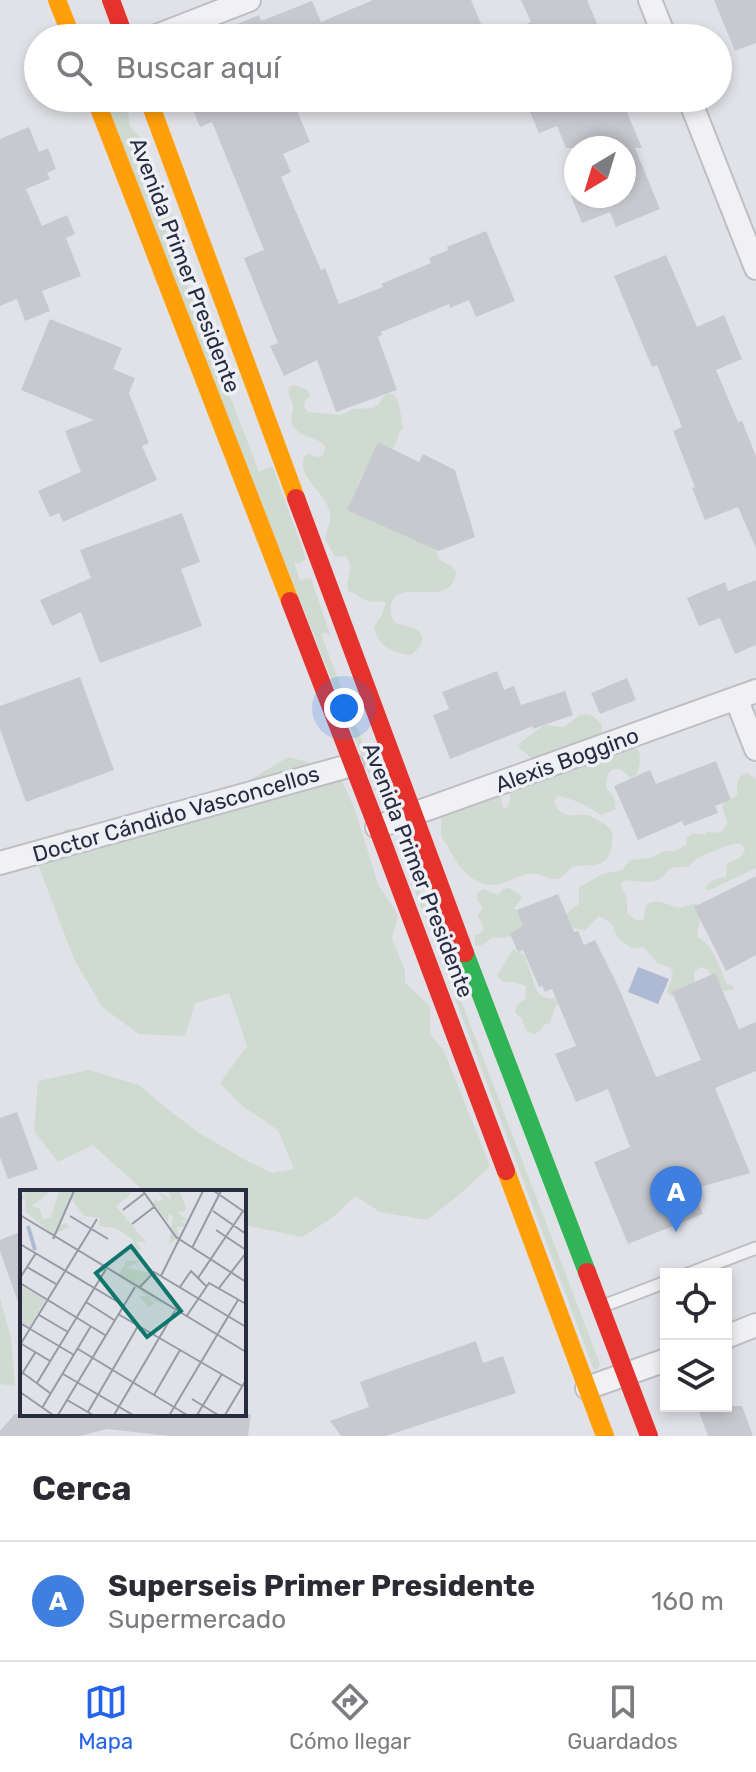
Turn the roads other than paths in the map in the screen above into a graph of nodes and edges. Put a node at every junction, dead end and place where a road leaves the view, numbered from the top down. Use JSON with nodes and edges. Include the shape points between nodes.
{"nodes":[{"id":1,"x":57,"y":0,"type":"edge"},
{"id":2,"x":111,"y":0,"type":"edge"},
{"id":3,"x":249,"y":0,"type":"edge"},
{"id":4,"x":650,"y":0,"type":"edge"},
{"id":5,"x":66,"y":24,"type":"edge"},
{"id":6,"x":120,"y":24,"type":"edge"},
{"id":7,"x":187,"y":24,"type":"edge"},
{"id":8,"x":659,"y":24,"type":"edge"},
{"id":9,"x":100,"y":112,"type":"edge"},
{"id":10,"x":153,"y":112,"type":"edge"},
{"id":11,"x":695,"y":112,"type":"edge"},
{"id":12,"x":754,"y":258,"type":"edge"},
{"id":13,"x":746,"y":695,"type":"edge"},
{"id":14,"x":756,"y":749,"type":"edge"},
{"id":15,"x":352,"y":765,"type":"junction"},
{"id":16,"x":413,"y":815,"type":"junction"},
{"id":17,"x":377,"y":827,"type":"junction"},
{"id":18,"x":0,"y":863,"type":"edge"},
{"id":19,"x":756,"y":1248,"type":"edge"},
{"id":20,"x":704,"y":1268,"type":"edge"},
{"id":21,"x":660,"y":1284,"type":"edge"},
{"id":22,"x":600,"y":1308,"type":"junction"},
{"id":23,"x":756,"y":1325,"type":"edge"},
{"id":24,"x":732,"y":1335,"type":"edge"},
{"id":25,"x":660,"y":1362,"type":"edge"},
{"id":26,"x":626,"y":1376,"type":"junction"},
{"id":27,"x":587,"y":1388,"type":"junction"},
{"id":28,"x":605,"y":1436,"type":"edge"},
{"id":29,"x":649,"y":1436,"type":"edge"}],
"edges":[{"from":1,"to":5,"type":"main road"},
{"from":2,"to":6,"type":"main road"},
{"from":3,"to":7,"type":"street"},
{"from":4,"to":8,"type":"street"},
{"from":9,"to":15,"type":"main road","name":"Avenida Primer Presidente"},
{"from":10,"to":16,"type":"main road","name":"Avenida Primer Presidente"},
{"from":11,"to":12,"type":"street"},
{"from":13,"to":14,"type":"street"},
{"from":13,"to":16,"type":"street","name":"Alexis Boggino"},
{"from":15,"to":17,"type":"main road","name":"Avenida Primer Presidente"},
{"from":15,"to":18,"type":"street","name":"Doctor Cándido Vasconcellos"},
{"from":16,"to":17,"type":"street","name":"Alexis Boggino"},
{"from":16,"to":22,"type":"main road","name":"Avenida Primer Presidente"},
{"from":17,"to":27,"type":"main road","name":"Avenida Primer Presidente"},
{"from":19,"to":20,"type":"lane"},
{"from":21,"to":22,"type":"lane"},
{"from":22,"to":26,"type":"main road","name":"Avenida Primer Presidente"},
{"from":23,"to":24,"type":"street"},
{"from":25,"to":26,"type":"street"},
{"from":26,"to":27,"type":"street"},
{"from":26,"to":29,"type":"main road","name":"Avenida Primer Presidente"},
{"from":27,"to":28,"type":"main road","name":"Avenida Primer Presidente"}]}
